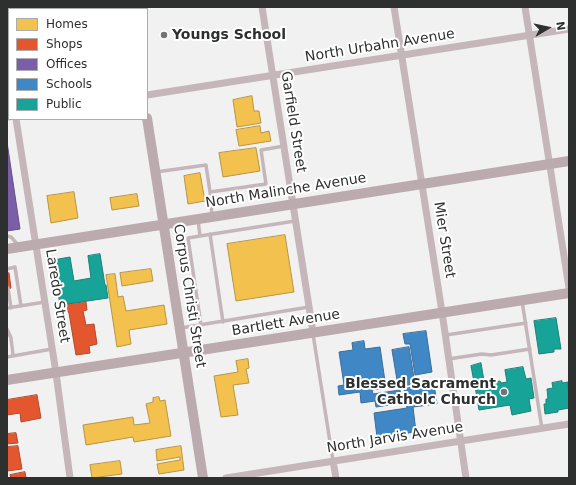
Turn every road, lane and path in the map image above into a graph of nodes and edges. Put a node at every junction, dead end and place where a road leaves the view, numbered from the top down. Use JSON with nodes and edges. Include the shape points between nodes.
{"nodes":[{"id":1,"x":262,"y":7,"type":"edge"},
{"id":2,"x":394,"y":7,"type":"edge"},
{"id":3,"x":525,"y":7,"type":"edge"},
{"id":4,"x":569,"y":29,"type":"edge"},
{"id":5,"x":529,"y":35,"type":"junction"},
{"id":6,"x":401,"y":56,"type":"junction"},
{"id":7,"x":272,"y":76,"type":"junction"},
{"id":8,"x":148,"y":95,"type":"edge"},
{"id":9,"x":16,"y":120,"type":"edge"},
{"id":10,"x":147,"y":120,"type":"edge"},
{"id":11,"x":284,"y":146,"type":"junction"},
{"id":12,"x":569,"y":161,"type":"edge"},
{"id":13,"x":549,"y":164,"type":"junction"},
{"id":14,"x":156,"y":172,"type":"junction"},
{"id":15,"x":421,"y":184,"type":"junction"},
{"id":16,"x":210,"y":192,"type":"junction"},
{"id":17,"x":293,"y":204,"type":"junction"},
{"id":18,"x":212,"y":217,"type":"junction"},
{"id":19,"x":197,"y":219,"type":"junction"},
{"id":20,"x":296,"y":221,"type":"junction"},
{"id":21,"x":164,"y":224,"type":"junction"},
{"id":22,"x":210,"y":234,"type":"junction"},
{"id":23,"x":7,"y":236,"type":"edge"},
{"id":24,"x":200,"y":236,"type":"junction"},
{"id":25,"x":35,"y":244,"type":"junction"},
{"id":26,"x":20,"y":247,"type":"junction"},
{"id":27,"x":7,"y":249,"type":"edge"},
{"id":28,"x":7,"y":269,"type":"edge"},
{"id":29,"x":8,"y":288,"type":"edge"},
{"id":30,"x":569,"y":288,"type":"edge"},
{"id":31,"x":569,"y":292,"type":"edge"},
{"id":32,"x":522,"y":300,"type":"junction"},
{"id":33,"x":45,"y":302,"type":"junction"},
{"id":34,"x":21,"y":306,"type":"junction"},
{"id":35,"x":9,"y":308,"type":"edge"},
{"id":36,"x":309,"y":308,"type":"junction"},
{"id":37,"x":442,"y":312,"type":"junction"},
{"id":38,"x":223,"y":322,"type":"junction"},
{"id":39,"x":526,"y":323,"type":"junction"},
{"id":40,"x":201,"y":325,"type":"junction"},
{"id":41,"x":180,"y":328,"type":"junction"},
{"id":42,"x":7,"y":329,"type":"edge"},
{"id":43,"x":313,"y":332,"type":"junction"},
{"id":44,"x":445,"y":335,"type":"junction"},
{"id":45,"x":52,"y":349,"type":"junction"},
{"id":46,"x":530,"y":349,"type":"junction"},
{"id":47,"x":184,"y":353,"type":"junction"},
{"id":48,"x":7,"y":356,"type":"edge"},
{"id":49,"x":13,"y":356,"type":"junction"},
{"id":50,"x":448,"y":359,"type":"junction"},
{"id":51,"x":56,"y":373,"type":"junction"},
{"id":52,"x":7,"y":380,"type":"edge"},
{"id":53,"x":569,"y":424,"type":"edge"},
{"id":54,"x":542,"y":429,"type":"junction"},
{"id":55,"x":460,"y":441,"type":"junction"},
{"id":56,"x":333,"y":461,"type":"junction"},
{"id":57,"x":70,"y":478,"type":"edge"},
{"id":58,"x":203,"y":478,"type":"edge"},
{"id":59,"x":226,"y":478,"type":"edge"},
{"id":60,"x":336,"y":478,"type":"edge"},
{"id":61,"x":466,"y":478,"type":"edge"}],
"edges":[{"from":1,"to":7,"type":"street","name":"Garfield Street"},
{"from":2,"to":6,"type":"street","name":"Mier Street"},
{"from":3,"to":5,"type":"street"},
{"from":4,"to":5,"type":"street","name":"North Urbahn Avenue"},
{"from":5,"to":6,"type":"street","name":"North Urbahn Avenue"},
{"from":5,"to":13,"type":"street"},
{"from":6,"to":7,"type":"street","name":"North Urbahn Avenue"},
{"from":6,"to":15,"type":"street","name":"Mier Street"},
{"from":7,"to":8,"type":"street","name":"North Urbahn Avenue"},
{"from":7,"to":11,"type":"street","name":"Garfield Street"},
{"from":9,"to":25,"type":"street","name":"Laredo Street"},
{"from":10,"to":14,"type":"main road","name":"Corpus Christi Street"},
{"from":11,"to":16,"type":"lane","via":[[261,150],[266,184]]},
{"from":11,"to":17,"type":"street","name":"Garfield Street"},
{"from":12,"to":13,"type":"main road","name":"North Malinche Avenue"},
{"from":13,"to":15,"type":"main road","name":"North Malinche Avenue"},
{"from":13,"to":30,"type":"street"},
{"from":14,"to":16,"type":"lane","via":[[206,165]]},
{"from":14,"to":21,"type":"main road","name":"Corpus Christi Street"},
{"from":15,"to":17,"type":"main road","name":"North Malinche Avenue"},
{"from":15,"to":37,"type":"street","name":"Mier Street"},
{"from":16,"to":18,"type":"lane"},
{"from":17,"to":18,"type":"main road","name":"North Malinche Avenue"},
{"from":17,"to":20,"type":"street","name":"Garfield Street"},
{"from":18,"to":19,"type":"main road","name":"North Malinche Avenue"},
{"from":19,"to":21,"type":"main road","name":"North Malinche Avenue"},
{"from":19,"to":24,"type":"lane"},
{"from":20,"to":22,"type":"lane"},
{"from":20,"to":36,"type":"street","name":"Garfield Street"},
{"from":21,"to":25,"type":"main road","name":"North Malinche Avenue"},
{"from":21,"to":41,"type":"main road","name":"Corpus Christi Street"},
{"from":22,"to":24,"type":"lane"},
{"from":22,"to":38,"type":"lane"},
{"from":23,"to":26,"type":"lane"},
{"from":24,"to":40,"type":"lane","via":[[188,238]]},
{"from":25,"to":26,"type":"main road","name":"North Malinche Avenue"},
{"from":25,"to":33,"type":"street","name":"Laredo Street"},
{"from":26,"to":27,"type":"main road","name":"North Malinche Avenue"},
{"from":28,"to":34,"type":"lane","via":[[15,268]]},
{"from":29,"to":35,"type":"lane"},
{"from":31,"to":32,"type":"main road","name":"Bartlett Avenue"},
{"from":32,"to":37,"type":"main road","name":"Bartlett Avenue"},
{"from":32,"to":39,"type":"lane"},
{"from":33,"to":34,"type":"lane"},
{"from":33,"to":45,"type":"street","name":"Laredo Street"},
{"from":34,"to":35,"type":"lane"},
{"from":36,"to":38,"type":"lane"},
{"from":36,"to":43,"type":"street","name":"Garfield Street"},
{"from":37,"to":43,"type":"main road","name":"Bartlett Avenue"},
{"from":37,"to":44,"type":"street","name":"Mier Street"},
{"from":38,"to":40,"type":"lane"},
{"from":39,"to":44,"type":"lane"},
{"from":39,"to":46,"type":"lane"},
{"from":40,"to":41,"type":"lane"},
{"from":41,"to":47,"type":"main road","name":"Corpus Christi Street"},
{"from":42,"to":49,"type":"lane"},
{"from":43,"to":47,"type":"main road","name":"Bartlett Avenue"},
{"from":43,"to":56,"type":"lane","name":"Garfield Street"},
{"from":44,"to":50,"type":"street","name":"Mier Street"},
{"from":45,"to":49,"type":"lane"},
{"from":45,"to":51,"type":"street","name":"Laredo Street"},
{"from":46,"to":50,"type":"lane"},
{"from":46,"to":54,"type":"lane"},
{"from":47,"to":51,"type":"main road","name":"Bartlett Avenue"},
{"from":47,"to":58,"type":"main road","name":"Corpus Christi Street"},
{"from":48,"to":49,"type":"lane"},
{"from":50,"to":55,"type":"street","name":"Mier Street"},
{"from":51,"to":52,"type":"main road","name":"Bartlett Avenue"},
{"from":51,"to":57,"type":"street","name":"Laredo Street"},
{"from":53,"to":54,"type":"street","name":"North Jarvis Avenue"},
{"from":54,"to":55,"type":"street","name":"North Jarvis Avenue"},
{"from":55,"to":56,"type":"street","name":"North Jarvis Avenue"},
{"from":55,"to":61,"type":"street","name":"Mier Street"},
{"from":56,"to":59,"type":"street","name":"North Jarvis Avenue"},
{"from":56,"to":60,"type":"street","name":"Garfield Street"}]}
